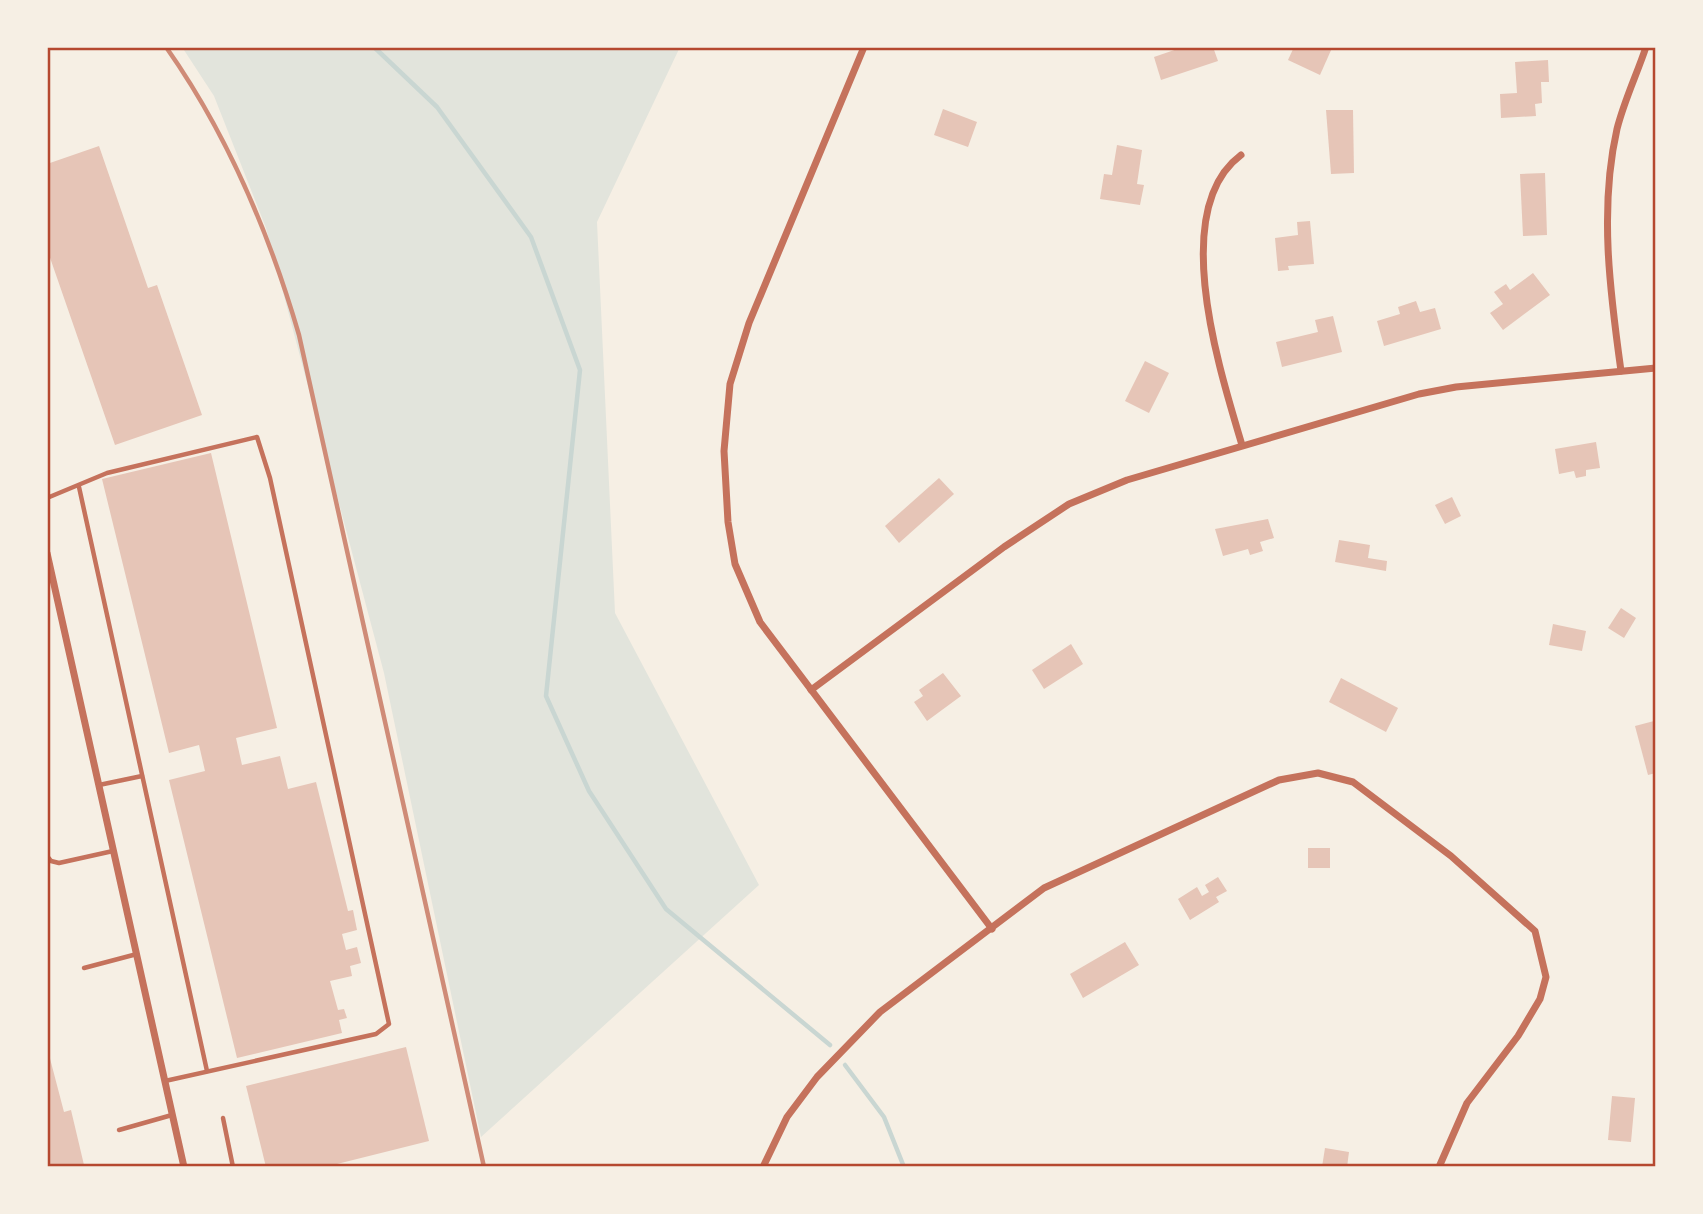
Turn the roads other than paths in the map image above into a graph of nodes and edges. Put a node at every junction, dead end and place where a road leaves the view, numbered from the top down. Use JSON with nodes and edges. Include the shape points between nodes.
{"nodes":[{"id":1,"x":864,"y":47,"type":"edge"},
{"id":2,"x":1646,"y":47,"type":"edge"},
{"id":3,"x":1241,"y":155,"type":"dead end"},
{"id":4,"x":1656,"y":368,"type":"edge"},
{"id":5,"x":1621,"y":371,"type":"junction"},
{"id":6,"x":1242,"y":445,"type":"junction"},
{"id":7,"x":79,"y":487,"type":"junction"},
{"id":8,"x":47,"y":498,"type":"edge"},
{"id":9,"x":47,"y":553,"type":"edge"},
{"id":10,"x":811,"y":690,"type":"junction"},
{"id":11,"x":142,"y":776,"type":"junction"},
{"id":12,"x":99,"y":785,"type":"junction"},
{"id":13,"x":113,"y":851,"type":"junction"},
{"id":14,"x":47,"y":856,"type":"edge"},
{"id":15,"x":992,"y":929,"type":"junction"},
{"id":16,"x":137,"y":954,"type":"junction"},
{"id":17,"x":84,"y":968,"type":"dead end"},
{"id":18,"x":207,"y":1071,"type":"junction"},
{"id":19,"x":165,"y":1081,"type":"junction"},
{"id":20,"x":173,"y":1115,"type":"junction"},
{"id":21,"x":223,"y":1118,"type":"dead end"},
{"id":22,"x":119,"y":1130,"type":"dead end"},
{"id":23,"x":184,"y":1167,"type":"edge"},
{"id":24,"x":233,"y":1167,"type":"edge"},
{"id":25,"x":763,"y":1167,"type":"edge"},
{"id":26,"x":1439,"y":1167,"type":"edge"}],
"edges":[{"from":1,"to":10,"type":"street","via":[[749,323],[730,384],[724,451],[735,565],[760,622]]},
{"from":2,"to":5,"type":"street","via":[[1618,129],[1608,203],[1609,265]]},
{"from":3,"to":6,"type":"street","via":[[1218,180],[1209,209],[1204,255],[1205,300],[1214,352]]},
{"from":4,"to":5,"type":"street"},
{"from":5,"to":6,"type":"street","via":[[1456,387]]},
{"from":6,"to":10,"type":"street","via":[[1127,480],[1069,504]]},
{"from":7,"to":8,"type":"lane"},
{"from":7,"to":11,"type":"lane"},
{"from":7,"to":18,"type":"lane","via":[[107,473],[257,437],[270,478],[389,1024],[376,1034]]},
{"from":9,"to":12,"type":"street"},
{"from":10,"to":15,"type":"street"},
{"from":11,"to":12,"type":"lane"},
{"from":11,"to":18,"type":"lane"},
{"from":12,"to":13,"type":"street"},
{"from":13,"to":14,"type":"lane","via":[[59,863]]},
{"from":13,"to":16,"type":"street"},
{"from":15,"to":25,"type":"street","via":[[880,1012],[817,1077],[787,1117]]},
{"from":15,"to":26,"type":"street","via":[[1044,888],[1279,779],[1318,773],[1353,782],[1517,912],[1535,931],[1544,965],[1540,999],[1467,1103]]},
{"from":16,"to":17,"type":"lane"},
{"from":16,"to":19,"type":"street"},
{"from":18,"to":19,"type":"lane"},
{"from":19,"to":20,"type":"street"},
{"from":20,"to":22,"type":"lane"},
{"from":20,"to":23,"type":"street"},
{"from":21,"to":24,"type":"lane"}]}
